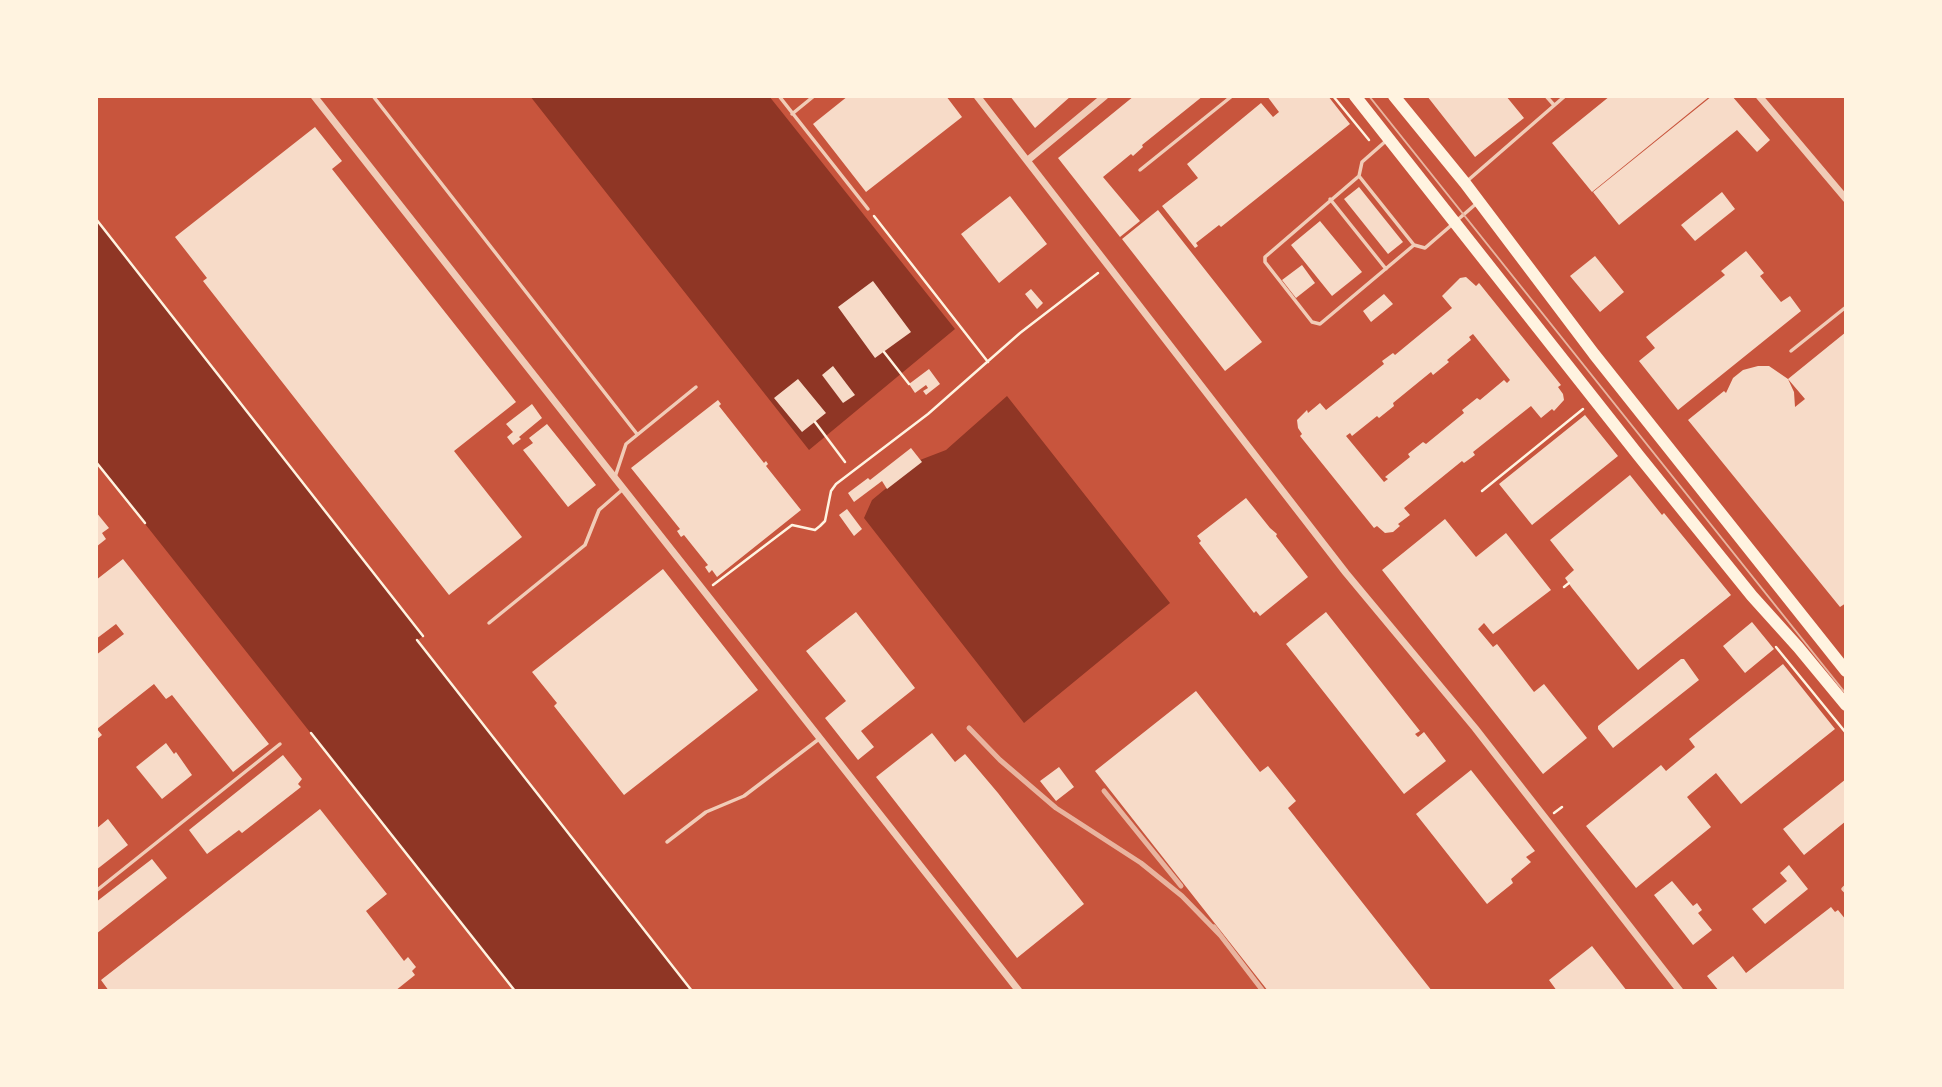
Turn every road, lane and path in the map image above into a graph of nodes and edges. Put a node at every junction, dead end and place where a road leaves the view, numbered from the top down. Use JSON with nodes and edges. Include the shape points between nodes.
{"nodes":[{"id":1,"x":326,"y":96,"type":"edge"},
{"id":2,"x":373,"y":96,"type":"edge"},
{"id":3,"x":779,"y":96,"type":"edge"},
{"id":4,"x":814,"y":96,"type":"edge"},
{"id":5,"x":977,"y":96,"type":"edge"},
{"id":6,"x":1105,"y":96,"type":"edge"},
{"id":7,"x":1231,"y":96,"type":"edge"},
{"id":8,"x":1355,"y":96,"type":"edge"},
{"id":9,"x":1394,"y":96,"type":"edge"},
{"id":10,"x":1546,"y":96,"type":"edge"},
{"id":11,"x":1565,"y":96,"type":"edge"},
{"id":12,"x":1759,"y":96,"type":"edge"},
{"id":13,"x":316,"y":99,"type":"edge"},
{"id":14,"x":1554,"y":105,"type":"junction"},
{"id":15,"x":792,"y":114,"type":"junction"},
{"id":16,"x":1388,"y":138,"type":"junction"},
{"id":17,"x":1028,"y":160,"type":"junction"},
{"id":18,"x":1140,"y":170,"type":"dead end"},
{"id":19,"x":1359,"y":176,"type":"junction"},
{"id":20,"x":1465,"y":183,"type":"junction"},
{"id":21,"x":1330,"y":199,"type":"junction"},
{"id":22,"x":1846,"y":199,"type":"edge"},
{"id":23,"x":1479,"y":202,"type":"junction"},
{"id":24,"x":868,"y":209,"type":"joint"},
{"id":25,"x":96,"y":219,"type":"edge"},
{"id":26,"x":1455,"y":222,"type":"junction"},
{"id":27,"x":1414,"y":245,"type":"junction"},
{"id":28,"x":1109,"y":265,"type":"junction"},
{"id":29,"x":1386,"y":269,"type":"junction"},
{"id":30,"x":1846,"y":307,"type":"edge"},
{"id":31,"x":1791,"y":351,"type":"dead end"},
{"id":32,"x":884,"y":352,"type":"dead end"},
{"id":33,"x":988,"y":362,"type":"junction"},
{"id":34,"x":909,"y":384,"type":"dead end"},
{"id":35,"x":696,"y":387,"type":"dead end"},
{"id":36,"x":1583,"y":409,"type":"dead end"},
{"id":37,"x":815,"y":422,"type":"dead end"},
{"id":38,"x":638,"y":435,"type":"junction"},
{"id":39,"x":96,"y":462,"type":"edge"},
{"id":40,"x":845,"y":462,"type":"dead end"},
{"id":41,"x":615,"y":477,"type":"junction"},
{"id":42,"x":624,"y":488,"type":"junction"},
{"id":43,"x":1482,"y":491,"type":"dead end"},
{"id":44,"x":145,"y":523,"type":"dead end"},
{"id":45,"x":1569,"y":583,"type":"dead end"},
{"id":46,"x":1564,"y":587,"type":"dead end"},
{"id":47,"x":705,"y":591,"type":"junction"},
{"id":48,"x":489,"y":623,"type":"dead end"},
{"id":49,"x":423,"y":636,"type":"dead end"},
{"id":50,"x":417,"y":640,"type":"dead end"},
{"id":51,"x":1846,"y":671,"type":"edge"},
{"id":52,"x":1846,"y":705,"type":"edge"},
{"id":53,"x":311,"y":733,"type":"dead end"},
{"id":54,"x":820,"y":738,"type":"junction"},
{"id":55,"x":280,"y":744,"type":"dead end"},
{"id":56,"x":667,"y":842,"type":"dead end"},
{"id":57,"x":1846,"y":886,"type":"edge"},
{"id":58,"x":96,"y":891,"type":"edge"},
{"id":59,"x":1846,"y":892,"type":"edge"},
{"id":60,"x":515,"y":991,"type":"edge"},
{"id":61,"x":692,"y":991,"type":"edge"},
{"id":62,"x":1019,"y":991,"type":"edge"},
{"id":63,"x":1680,"y":991,"type":"edge"}],
"edges":[{"from":1,"to":13,"type":"lane"},
{"from":2,"to":38,"type":"lane"},
{"from":3,"to":15,"type":"lane"},
{"from":4,"to":15,"type":"lane"},
{"from":5,"to":17,"type":"street"},
{"from":6,"to":17,"type":"street"},
{"from":7,"to":18,"type":"lane"},
{"from":8,"to":16,"type":"main road"},
{"from":9,"to":20,"type":"main road"},
{"from":10,"to":14,"type":"lane"},
{"from":11,"to":14,"type":"lane"},
{"from":12,"to":22,"type":"street"},
{"from":13,"to":41,"type":"street"},
{"from":14,"to":20,"type":"lane"},
{"from":15,"to":24,"type":"lane"},
{"from":16,"to":19,"type":"lane","via":[[1362,162]]},
{"from":16,"to":26,"type":"main road"},
{"from":17,"to":28,"type":"street"},
{"from":19,"to":21,"type":"lane"},
{"from":19,"to":27,"type":"lane"},
{"from":20,"to":23,"type":"main road"},
{"from":21,"to":29,"type":"lane"},
{"from":21,"to":29,"type":"lane","via":[[1265,257],[1312,322],[1320,324]]},
{"from":23,"to":26,"type":"lane"},
{"from":23,"to":51,"type":"main road"},
{"from":24,"to":33,"type":"path"},
{"from":25,"to":49,"type":"path"},
{"from":26,"to":27,"type":"lane","via":[[1425,248]]},
{"from":26,"to":52,"type":"main road","via":[[1744,586]]},
{"from":27,"to":29,"type":"lane"},
{"from":28,"to":33,"type":"path"},
{"from":28,"to":63,"type":"street","via":[[1346,573],[1475,728]]},
{"from":30,"to":31,"type":"lane"},
{"from":32,"to":34,"type":"path"},
{"from":33,"to":47,"type":"path","via":[[836,484],[820,526],[815,530],[792,525]]},
{"from":35,"to":38,"type":"lane"},
{"from":36,"to":43,"type":"path"},
{"from":37,"to":40,"type":"path"},
{"from":38,"to":41,"type":"lane","via":[[626,444]]},
{"from":39,"to":44,"type":"path"},
{"from":41,"to":42,"type":"street"},
{"from":42,"to":47,"type":"street"},
{"from":42,"to":48,"type":"lane","via":[[599,510],[585,545]]},
{"from":45,"to":46,"type":"path"},
{"from":47,"to":54,"type":"street"},
{"from":50,"to":61,"type":"path"},
{"from":53,"to":60,"type":"path"},
{"from":54,"to":56,"type":"lane","via":[[744,796],[706,812]]},
{"from":54,"to":62,"type":"street"},
{"from":55,"to":58,"type":"lane"},
{"from":57,"to":59,"type":"lane"}]}
